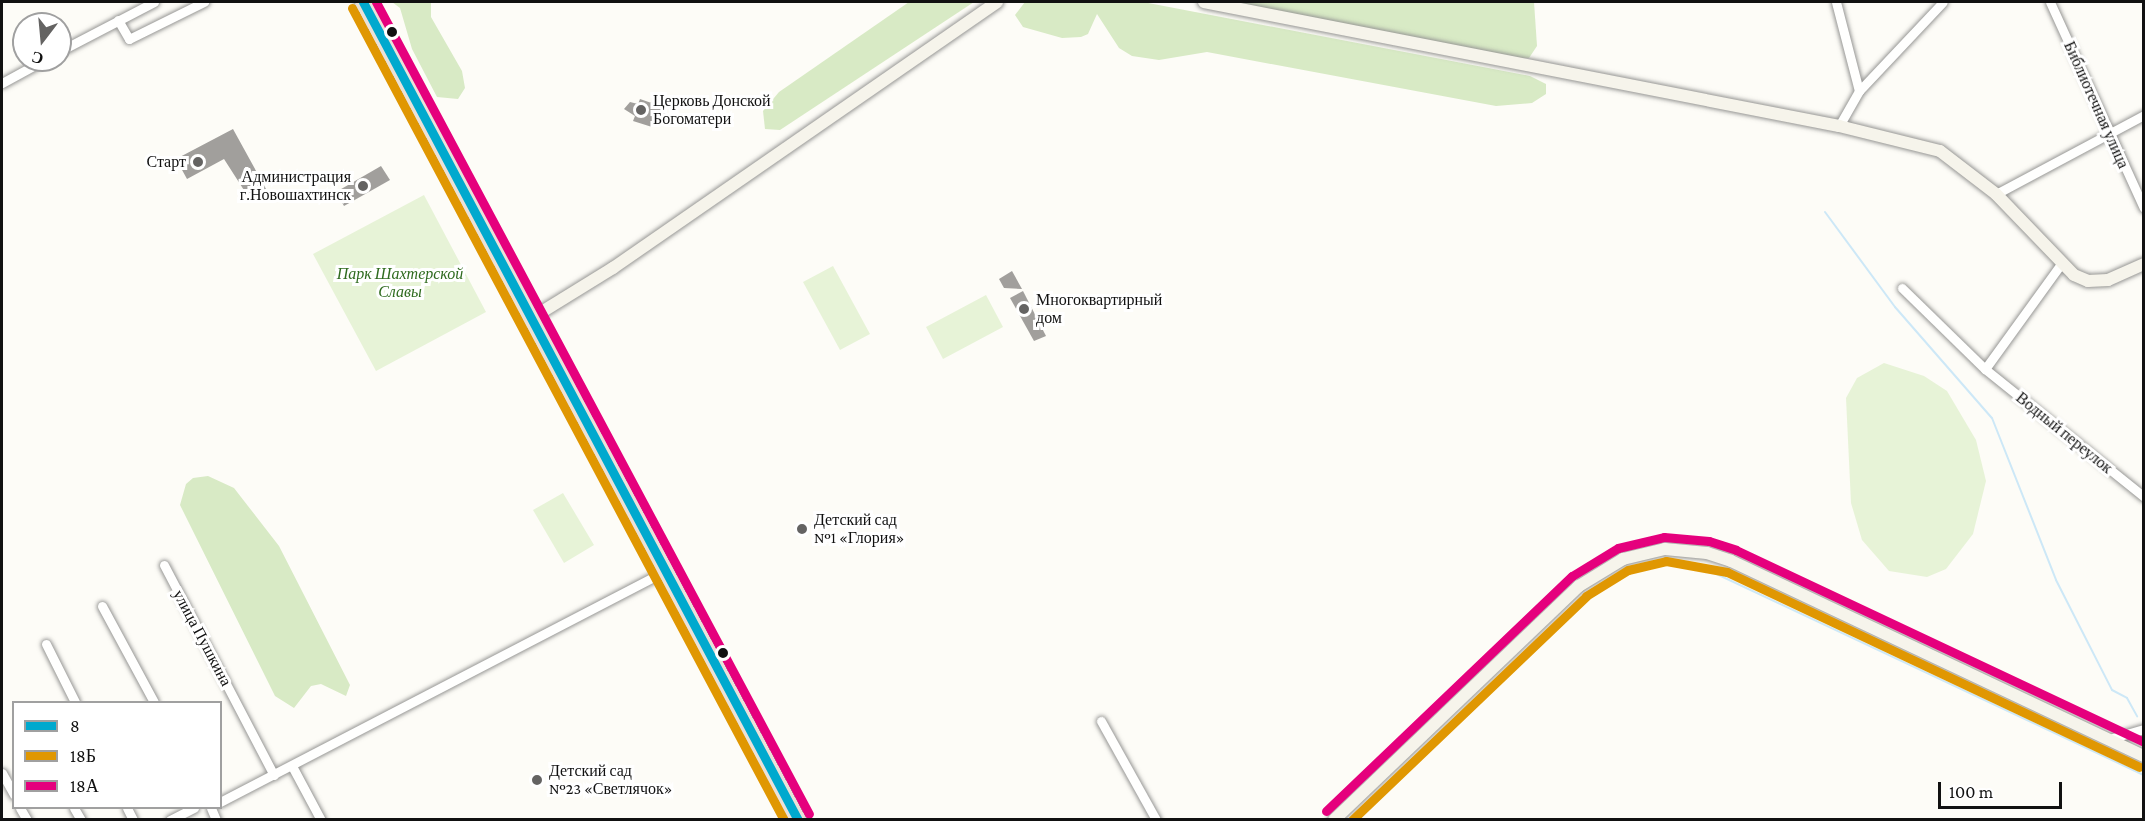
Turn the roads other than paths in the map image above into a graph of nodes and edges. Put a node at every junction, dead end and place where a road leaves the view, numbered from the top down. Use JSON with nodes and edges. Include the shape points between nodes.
{"nodes":[{"id":1,"x":154,"y":2,"type":"edge"},
{"id":2,"x":204,"y":2,"type":"edge"},
{"id":3,"x":363,"y":2,"type":"edge"},
{"id":4,"x":997,"y":2,"type":"edge"},
{"id":5,"x":1204,"y":2,"type":"edge"},
{"id":6,"x":1836,"y":2,"type":"edge"},
{"id":7,"x":1942,"y":2,"type":"edge"},
{"id":8,"x":2050,"y":2,"type":"edge"},
{"id":9,"x":118,"y":20,"type":"junction"},
{"id":10,"x":72,"y":45,"type":"edge"},
{"id":11,"x":22,"y":72,"type":"edge"},
{"id":12,"x":2,"y":83,"type":"edge"},
{"id":13,"x":1859,"y":91,"type":"junction"},
{"id":14,"x":2144,"y":115,"type":"edge"},
{"id":15,"x":1839,"y":126,"type":"junction"},
{"id":16,"x":2108,"y":132,"type":"junction"},
{"id":17,"x":1996,"y":194,"type":"junction"},
{"id":18,"x":2144,"y":208,"type":"edge"},
{"id":19,"x":2061,"y":264,"type":"junction"},
{"id":20,"x":2144,"y":264,"type":"edge"},
{"id":21,"x":1902,"y":288,"type":"dead end"},
{"id":22,"x":532,"y":318,"type":"junction"},
{"id":23,"x":1985,"y":369,"type":"junction"},
{"id":24,"x":2144,"y":497,"type":"edge"},
{"id":25,"x":164,"y":565,"type":"dead end"},
{"id":26,"x":665,"y":571,"type":"junction"},
{"id":27,"x":102,"y":606,"type":"dead end"},
{"id":28,"x":46,"y":644,"type":"dead end"},
{"id":29,"x":74,"y":701,"type":"edge"},
{"id":30,"x":153,"y":701,"type":"edge"},
{"id":31,"x":1101,"y":720,"type":"dead end"},
{"id":32,"x":2144,"y":729,"type":"edge"},
{"id":33,"x":2109,"y":740,"type":"junction"},
{"id":34,"x":2144,"y":756,"type":"edge"},
{"id":35,"x":292,"y":766,"type":"junction"},
{"id":36,"x":2,"y":773,"type":"edge"},
{"id":37,"x":274,"y":775,"type":"junction"},
{"id":38,"x":12,"y":791,"type":"edge"},
{"id":39,"x":222,"y":801,"type":"edge"},
{"id":40,"x":190,"y":809,"type":"edge"},
{"id":41,"x":170,"y":819,"type":"edge"},
{"id":42,"x":321,"y":819,"type":"edge"},
{"id":43,"x":798,"y":819,"type":"edge"},
{"id":44,"x":1156,"y":819,"type":"edge"},
{"id":45,"x":1334,"y":819,"type":"edge"}],
"edges":[{"from":1,"to":9,"type":"street"},
{"from":2,"to":9,"type":"street","via":[[129,39]]},
{"from":3,"to":22,"type":"highway"},
{"from":4,"to":22,"type":"street","via":[[613,268]]},
{"from":5,"to":15,"type":"street"},
{"from":6,"to":13,"type":"street"},
{"from":7,"to":13,"type":"street"},
{"from":8,"to":16,"type":"street","name":"Библиотечная улица"},
{"from":9,"to":10,"type":"street"},
{"from":11,"to":12,"type":"street"},
{"from":13,"to":15,"type":"street"},
{"from":14,"to":16,"type":"street"},
{"from":15,"to":17,"type":"street","via":[[1940,151]]},
{"from":16,"to":17,"type":"street"},
{"from":16,"to":18,"type":"street","name":"Библиотечная улица"},
{"from":17,"to":19,"type":"street"},
{"from":19,"to":20,"type":"street","via":[[2088,281],[2108,280]]},
{"from":19,"to":23,"type":"street"},
{"from":21,"to":23,"type":"street","name":"Водный переулок"},
{"from":22,"to":26,"type":"highway"},
{"from":23,"to":24,"type":"street","name":"Водный переулок"},
{"from":25,"to":37,"type":"street","name":"улица Пушкина"},
{"from":26,"to":35,"type":"street"},
{"from":26,"to":43,"type":"highway"},
{"from":27,"to":30,"type":"street"},
{"from":28,"to":29,"type":"street"},
{"from":31,"to":44,"type":"street"},
{"from":32,"to":33,"type":"street"},
{"from":33,"to":34,"type":"street"},
{"from":33,"to":45,"type":"street","via":[[1731,561],[1707,552],[1665,549],[1623,559],[1579,586]]},
{"from":35,"to":37,"type":"street"},
{"from":35,"to":42,"type":"street"},
{"from":36,"to":38,"type":"street"},
{"from":37,"to":39,"type":"street"},
{"from":40,"to":41,"type":"street"}]}
